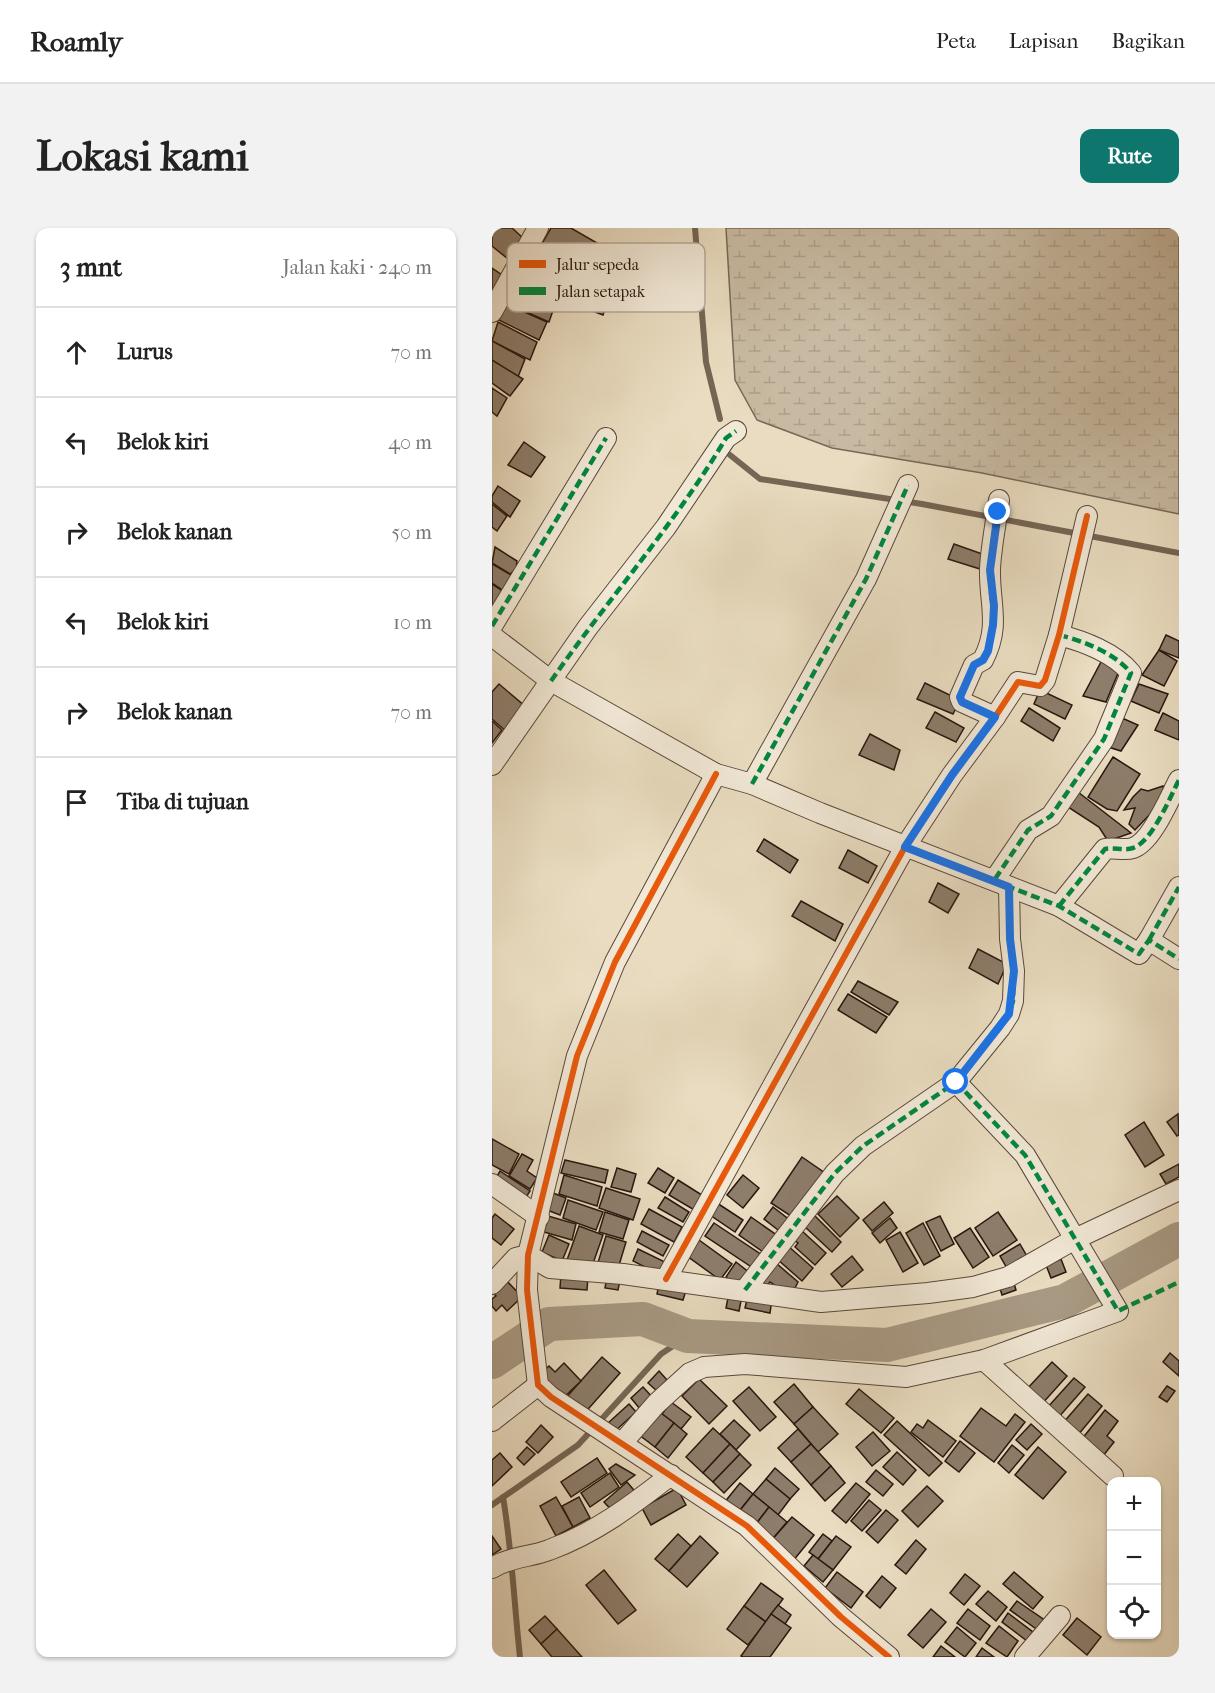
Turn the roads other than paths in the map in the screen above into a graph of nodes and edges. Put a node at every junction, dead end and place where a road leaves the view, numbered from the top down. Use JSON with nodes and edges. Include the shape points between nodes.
{"nodes":[{"id":1,"x":538,"y":228,"type":"edge"},
{"id":2,"x":530,"y":243,"type":"edge"},
{"id":3,"x":507,"y":285,"type":"edge"},
{"id":4,"x":492,"y":312,"type":"edge"},
{"id":5,"x":736,"y":431,"type":"dead end"},
{"id":6,"x":606,"y":438,"type":"dead end"},
{"id":7,"x":903,"y":495,"type":"dead end"},
{"id":8,"x":998,"y":513,"type":"dead end"},
{"id":9,"x":1085,"y":529,"type":"dead end"},
{"id":10,"x":492,"y":626,"type":"edge"},
{"id":11,"x":1059,"y":634,"type":"junction"},
{"id":12,"x":492,"y":636,"type":"edge"},
{"id":13,"x":551,"y":681,"type":"junction"},
{"id":14,"x":995,"y":717,"type":"junction"},
{"id":15,"x":492,"y":765,"type":"edge"},
{"id":16,"x":716,"y":774,"type":"junction"},
{"id":17,"x":1179,"y":780,"type":"edge"},
{"id":18,"x":752,"y":784,"type":"junction"},
{"id":19,"x":905,"y":847,"type":"junction"},
{"id":20,"x":1002,"y":883,"type":"junction"},
{"id":21,"x":1179,"y":887,"type":"edge"},
{"id":22,"x":1059,"y":906,"type":"junction"},
{"id":23,"x":1149,"y":940,"type":"junction"},
{"id":24,"x":1179,"y":959,"type":"edge"},
{"id":25,"x":956,"y":1082,"type":"junction"},
{"id":26,"x":492,"y":1184,"type":"edge"},
{"id":27,"x":1179,"y":1190,"type":"edge"},
{"id":28,"x":539,"y":1217,"type":"junction"},
{"id":29,"x":1078,"y":1244,"type":"junction"},
{"id":30,"x":528,"y":1255,"type":"junction"},
{"id":31,"x":666,"y":1279,"type":"junction"},
{"id":32,"x":492,"y":1284,"type":"edge"},
{"id":33,"x":745,"y":1290,"type":"junction"},
{"id":34,"x":984,"y":1360,"type":"junction"},
{"id":35,"x":542,"y":1383,"type":"junction"},
{"id":36,"x":492,"y":1421,"type":"edge"},
{"id":37,"x":615,"y":1438,"type":"junction"},
{"id":38,"x":671,"y":1475,"type":"junction"},
{"id":39,"x":1113,"y":1476,"type":"dead end"},
{"id":40,"x":495,"y":1566,"type":"edge"},
{"id":41,"x":1060,"y":1616,"type":"dead end"},
{"id":42,"x":889,"y":1657,"type":"edge"},
{"id":43,"x":1025,"y":1657,"type":"edge"}],
"edges":[{"from":1,"to":2,"type":"street"},
{"from":3,"to":4,"type":"street"},
{"from":5,"to":13,"type":"street","via":[[726,438],[666,527]]},
{"from":6,"to":10,"type":"street"},
{"from":7,"to":18,"type":"street","via":[[866,579]]},
{"from":8,"to":14,"type":"street","via":[[990,570],[994,606],[991,639],[960,697],[962,702]]},
{"from":9,"to":11,"type":"street"},
{"from":11,"to":14,"type":"street","via":[[1040,686],[1018,682]]},
{"from":11,"to":20,"type":"street","via":[[1079,640],[1131,672],[1104,739],[1051,816],[1028,830]]},
{"from":12,"to":13,"type":"street"},
{"from":13,"to":15,"type":"street"},
{"from":13,"to":16,"type":"street"},
{"from":14,"to":19,"type":"street"},
{"from":16,"to":18,"type":"street"},
{"from":16,"to":28,"type":"street","via":[[615,962],[578,1056]]},
{"from":17,"to":22,"type":"street","via":[[1139,846],[1105,849]]},
{"from":18,"to":19,"type":"street"},
{"from":19,"to":20,"type":"street"},
{"from":19,"to":31,"type":"street"},
{"from":20,"to":22,"type":"street"},
{"from":20,"to":25,"type":"street","via":[[1014,971],[1009,1014]]},
{"from":21,"to":23,"type":"street"},
{"from":22,"to":23,"type":"street","via":[[1139,954]]},
{"from":23,"to":24,"type":"street"},
{"from":25,"to":29,"type":"street","via":[[1025,1155]]},
{"from":25,"to":33,"type":"street","via":[[863,1146],[835,1173]]},
{"from":26,"to":28,"type":"street"},
{"from":27,"to":29,"type":"street"},
{"from":28,"to":30,"type":"street"},
{"from":29,"to":33,"type":"street","via":[[1008,1277],[973,1287],[822,1302]]},
{"from":29,"to":34,"type":"street","via":[[1118,1311]]},
{"from":30,"to":31,"type":"street","via":[[550,1268]]},
{"from":30,"to":32,"type":"street","via":[[516,1258]]},
{"from":30,"to":35,"type":"street","via":[[528,1290]]},
{"from":31,"to":33,"type":"street"},
{"from":34,"to":37,"type":"street","via":[[906,1377],[745,1364],[704,1367],[690,1373]]},
{"from":34,"to":39,"type":"street"},
{"from":35,"to":36,"type":"street"},
{"from":35,"to":37,"type":"street"},
{"from":37,"to":38,"type":"street"},
{"from":38,"to":40,"type":"street","via":[[614,1520],[549,1550]]},
{"from":38,"to":42,"type":"street","via":[[747,1526],[841,1617]]},
{"from":41,"to":43,"type":"street"}]}
